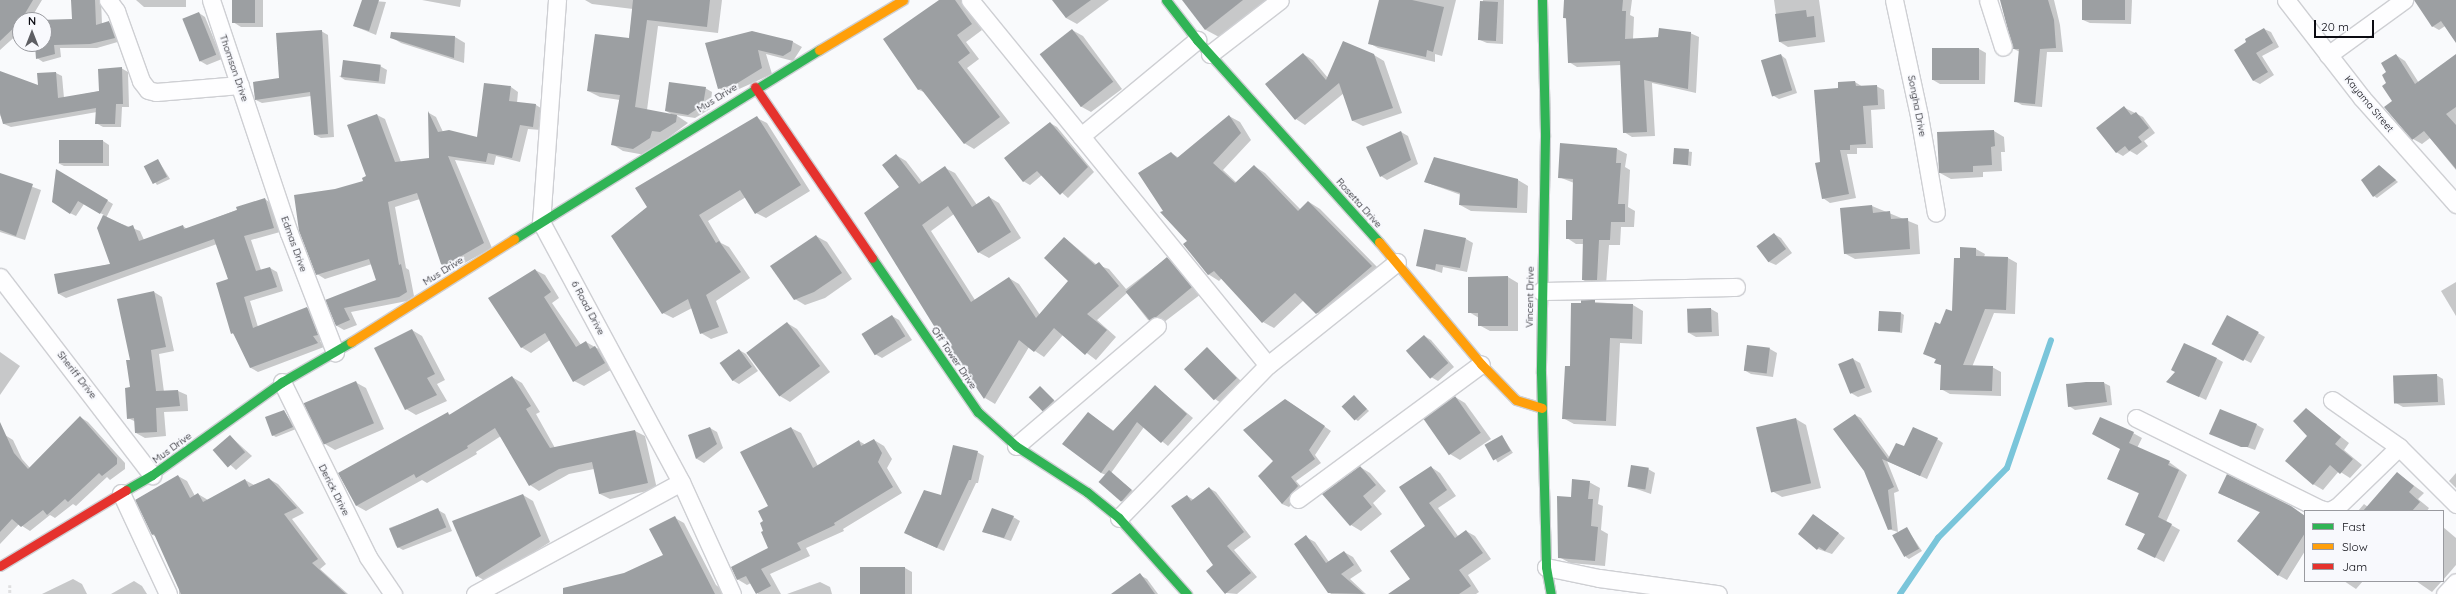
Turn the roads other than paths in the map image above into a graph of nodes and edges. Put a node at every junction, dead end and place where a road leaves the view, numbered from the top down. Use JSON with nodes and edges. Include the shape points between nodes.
{"nodes":[{"id":1,"x":108,"y":0,"type":"edge"},
{"id":2,"x":211,"y":0,"type":"edge"},
{"id":3,"x":557,"y":0,"type":"edge"},
{"id":4,"x":903,"y":0,"type":"edge"},
{"id":5,"x":970,"y":0,"type":"edge"},
{"id":6,"x":1166,"y":0,"type":"edge"},
{"id":7,"x":1280,"y":0,"type":"edge"},
{"id":8,"x":1542,"y":0,"type":"edge"},
{"id":9,"x":1894,"y":0,"type":"edge"},
{"id":10,"x":1988,"y":0,"type":"edge"},
{"id":11,"x":2286,"y":0,"type":"edge"},
{"id":12,"x":2404,"y":0,"type":"edge"},
{"id":13,"x":1197,"y":40,"type":"junction"},
{"id":14,"x":2003,"y":47,"type":"dead end"},
{"id":15,"x":1210,"y":54,"type":"junction"},
{"id":16,"x":2328,"y":55,"type":"junction"},
{"id":17,"x":240,"y":85,"type":"junction"},
{"id":18,"x":755,"y":87,"type":"junction"},
{"id":19,"x":257,"y":135,"type":"joint"},
{"id":20,"x":1081,"y":136,"type":"junction"},
{"id":21,"x":2453,"y":197,"type":"edge"},
{"id":22,"x":1936,"y":213,"type":"dead end"},
{"id":23,"x":541,"y":222,"type":"junction"},
{"id":24,"x":1397,"y":262,"type":"junction"},
{"id":25,"x":0,"y":276,"type":"edge"},
{"id":26,"x":1736,"y":287,"type":"dead end"},
{"id":27,"x":1541,"y":291,"type":"junction"},
{"id":28,"x":1157,"y":326,"type":"dead end"},
{"id":29,"x":335,"y":352,"type":"junction"},
{"id":30,"x":1481,"y":364,"type":"junction"},
{"id":31,"x":1268,"y":365,"type":"junction"},
{"id":32,"x":282,"y":382,"type":"junction"},
{"id":33,"x":2332,"y":400,"type":"dead end"},
{"id":34,"x":1542,"y":408,"type":"junction"},
{"id":35,"x":2136,"y":418,"type":"dead end"},
{"id":36,"x":1016,"y":446,"type":"junction"},
{"id":37,"x":2399,"y":447,"type":"junction"},
{"id":38,"x":152,"y":475,"type":"junction"},
{"id":39,"x":681,"y":482,"type":"junction"},
{"id":40,"x":121,"y":493,"type":"junction"},
{"id":41,"x":1298,"y":499,"type":"dead end"},
{"id":42,"x":2456,"y":504,"type":"edge"},
{"id":43,"x":2320,"y":510,"type":"edge"},
{"id":44,"x":2331,"y":510,"type":"edge"},
{"id":45,"x":1119,"y":518,"type":"junction"},
{"id":46,"x":0,"y":566,"type":"edge"},
{"id":47,"x":1546,"y":567,"type":"junction"},
{"id":48,"x":2456,"y":582,"type":"edge"},
{"id":49,"x":168,"y":594,"type":"edge"},
{"id":50,"x":393,"y":594,"type":"edge"},
{"id":51,"x":475,"y":594,"type":"edge"},
{"id":52,"x":732,"y":594,"type":"edge"},
{"id":53,"x":1187,"y":594,"type":"edge"},
{"id":54,"x":1551,"y":594,"type":"edge"},
{"id":55,"x":1718,"y":594,"type":"edge"},
{"id":56,"x":2445,"y":594,"type":"edge"}],
"edges":[{"from":1,"to":17,"type":"street","via":[[116,11],[141,81],[148,90],[156,92]]},
{"from":2,"to":17,"type":"street","name":"Thomson Drive"},
{"from":3,"to":23,"type":"street"},
{"from":4,"to":18,"type":"street","name":"Mus Drive"},
{"from":5,"to":20,"type":"street"},
{"from":6,"to":13,"type":"street","name":"Rosetta Drive"},
{"from":7,"to":15,"type":"street"},
{"from":8,"to":27,"type":"street","name":"Vincent Drive","via":[[1545,137]]},
{"from":9,"to":22,"type":"street","name":"Songha Drive","via":[[1918,108]]},
{"from":10,"to":14,"type":"street"},
{"from":11,"to":16,"type":"street","name":"Kayama Street"},
{"from":12,"to":16,"type":"street"},
{"from":13,"to":15,"type":"street","name":"Rosetta Drive"},
{"from":13,"to":20,"type":"street"},
{"from":15,"to":24,"type":"street","name":"Rosetta Drive"},
{"from":16,"to":21,"type":"street","name":"Kayama Street","via":[[2362,98]]},
{"from":17,"to":19,"type":"street","name":"Thomson Drive"},
{"from":18,"to":23,"type":"street","name":"Mus Drive"},
{"from":18,"to":36,"type":"street","name":"Off Tower Drive","via":[[978,412]]},
{"from":19,"to":29,"type":"street","name":"Edmas Drive","via":[[290,233]]},
{"from":20,"to":31,"type":"street"},
{"from":23,"to":29,"type":"street","name":"Mus Drive"},
{"from":23,"to":39,"type":"street","name":"6 Road Drive"},
{"from":24,"to":30,"type":"street","name":"Rosetta Drive"},
{"from":24,"to":31,"type":"street"},
{"from":25,"to":38,"type":"street","name":"Sheriff Drive"},
{"from":26,"to":27,"type":"street"},
{"from":27,"to":34,"type":"street","name":"Vincent Drive"},
{"from":28,"to":36,"type":"street"},
{"from":29,"to":32,"type":"street","name":"Mus Drive"},
{"from":30,"to":34,"type":"street","name":"Rosetta Drive","via":[[1516,400]]},
{"from":30,"to":41,"type":"street"},
{"from":31,"to":45,"type":"street"},
{"from":32,"to":38,"type":"street","name":"Mus Drive"},
{"from":32,"to":50,"type":"street","name":"Derick Drive","via":[[368,557]]},
{"from":33,"to":37,"type":"street"},
{"from":34,"to":47,"type":"street","name":"Vincent Drive"},
{"from":35,"to":43,"type":"street"},
{"from":36,"to":45,"type":"street","name":"Off Tower Drive","via":[[1087,492]]},
{"from":37,"to":42,"type":"street"},
{"from":37,"to":44,"type":"street"},
{"from":38,"to":40,"type":"street","name":"Mus Drive"},
{"from":39,"to":51,"type":"street"},
{"from":39,"to":52,"type":"street","name":"6 Road Drive"},
{"from":40,"to":46,"type":"street","name":"Mus Drive"},
{"from":40,"to":49,"type":"street"},
{"from":45,"to":53,"type":"street","name":"Off Tower Drive"},
{"from":47,"to":54,"type":"street","name":"Vincent Drive"},
{"from":47,"to":55,"type":"street","via":[[1599,578]]},
{"from":48,"to":56,"type":"street"}]}
